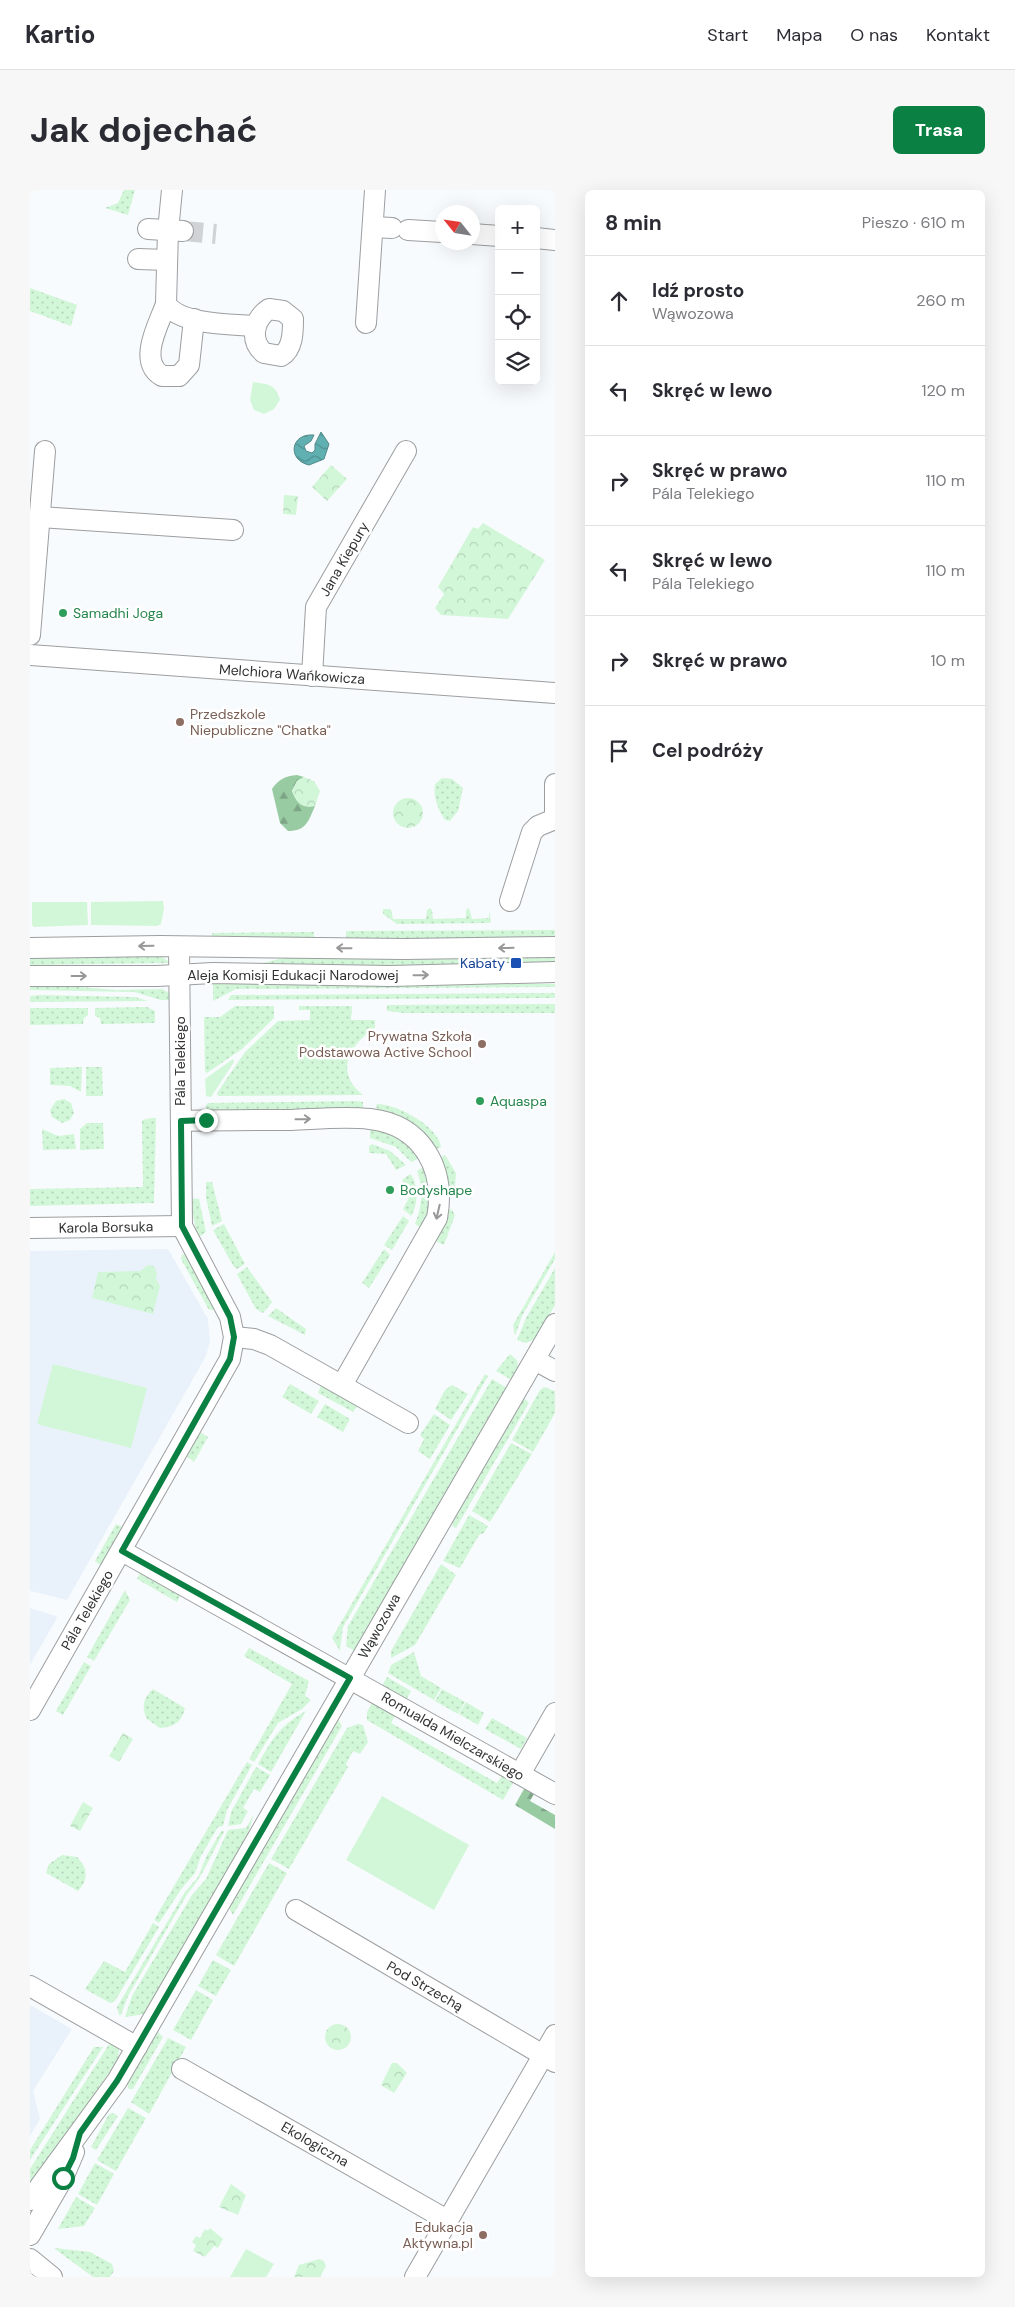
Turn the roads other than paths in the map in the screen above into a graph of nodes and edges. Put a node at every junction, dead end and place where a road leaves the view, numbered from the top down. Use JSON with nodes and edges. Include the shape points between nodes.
{"nodes":[{"id":1,"x":172,"y":190,"type":"edge"},
{"id":2,"x":375,"y":190,"type":"edge"},
{"id":3,"x":391,"y":228,"type":"junction"},
{"id":4,"x":148,"y":229,"type":"dead end"},
{"id":5,"x":175,"y":231,"type":"junction"},
{"id":6,"x":435,"y":231,"type":"edge"},
{"id":7,"x":480,"y":235,"type":"edge"},
{"id":8,"x":495,"y":236,"type":"edge"},
{"id":9,"x":540,"y":238,"type":"edge"},
{"id":10,"x":555,"y":240,"type":"edge"},
{"id":11,"x":138,"y":259,"type":"dead end"},
{"id":12,"x":166,"y":260,"type":"junction"},
{"id":13,"x":166,"y":304,"type":"junction"},
{"id":14,"x":194,"y":319,"type":"junction"},
{"id":15,"x":366,"y":323,"type":"dead end"},
{"id":16,"x":255,"y":326,"type":"dead end"},
{"id":17,"x":45,"y":451,"type":"dead end"},
{"id":18,"x":406,"y":451,"type":"dead end"},
{"id":19,"x":40,"y":517,"type":"junction"},
{"id":20,"x":233,"y":530,"type":"dead end"},
{"id":21,"x":30,"y":635,"type":"edge"},
{"id":22,"x":30,"y":655,"type":"edge"},
{"id":23,"x":312,"y":676,"type":"junction"},
{"id":24,"x":555,"y":693,"type":"edge"},
{"id":25,"x":555,"y":784,"type":"edge"},
{"id":26,"x":555,"y":819,"type":"edge"},
{"id":27,"x":510,"y":901,"type":"dead end"},
{"id":28,"x":179,"y":947,"type":"junction"},
{"id":29,"x":30,"y":948,"type":"edge"},
{"id":30,"x":555,"y":948,"type":"edge"},
{"id":31,"x":555,"y":972,"type":"edge"},
{"id":32,"x":180,"y":975,"type":"junction"},
{"id":33,"x":30,"y":976,"type":"edge"},
{"id":34,"x":181,"y":1121,"type":"junction"},
{"id":35,"x":182,"y":1226,"type":"junction"},
{"id":36,"x":30,"y":1228,"type":"edge"},
{"id":37,"x":555,"y":1324,"type":"edge"},
{"id":38,"x":234,"y":1337,"type":"junction"},
{"id":39,"x":535,"y":1360,"type":"junction"},
{"id":40,"x":555,"y":1371,"type":"edge"},
{"id":41,"x":342,"y":1385,"type":"junction"},
{"id":42,"x":408,"y":1422,"type":"dead end"},
{"id":43,"x":122,"y":1551,"type":"junction"},
{"id":44,"x":350,"y":1678,"type":"junction"},
{"id":45,"x":30,"y":1710,"type":"edge"},
{"id":46,"x":555,"y":1713,"type":"edge"},
{"id":47,"x":520,"y":1774,"type":"junction"},
{"id":48,"x":555,"y":1794,"type":"edge"},
{"id":49,"x":296,"y":1910,"type":"dead end"},
{"id":50,"x":30,"y":1986,"type":"edge"},
{"id":51,"x":555,"y":2035,"type":"edge"},
{"id":52,"x":137,"y":2047,"type":"junction"},
{"id":53,"x":549,"y":2059,"type":"edge"},
{"id":54,"x":182,"y":2070,"type":"dead end"},
{"id":55,"x":80,"y":2133,"type":"junction"},
{"id":56,"x":30,"y":2200,"type":"edge"},
{"id":57,"x":447,"y":2220,"type":"junction"},
{"id":58,"x":30,"y":2235,"type":"edge"},
{"id":59,"x":30,"y":2260,"type":"edge"},
{"id":60,"x":52,"y":2277,"type":"edge"},
{"id":61,"x":415,"y":2277,"type":"edge"}],
"edges":[{"from":1,"to":5,"type":"street"},
{"from":2,"to":3,"type":"street"},
{"from":3,"to":6,"type":"street"},
{"from":3,"to":15,"type":"street"},
{"from":4,"to":5,"type":"street"},
{"from":5,"to":12,"type":"street"},
{"from":7,"to":8,"type":"street"},
{"from":9,"to":10,"type":"street"},
{"from":11,"to":12,"type":"street"},
{"from":12,"to":13,"type":"street"},
{"from":13,"to":14,"type":"street","via":[[175,314]]},
{"from":13,"to":14,"type":"street","via":[[149,355],[151,365],[160,375],[175,377],[186,369]]},
{"from":14,"to":16,"type":"street"},
{"from":17,"to":19,"type":"street"},
{"from":18,"to":23,"type":"street","name":"Jana Kiepury","via":[[316,607]]},
{"from":19,"to":20,"type":"street"},
{"from":19,"to":21,"type":"street"},
{"from":22,"to":23,"type":"street","name":"Melchiora Wańkowicza"},
{"from":23,"to":24,"type":"street","name":"Melchiora Wańkowicza"},
{"from":25,"to":26,"type":"street"},
{"from":26,"to":27,"type":"street","via":[[532,832]]},
{"from":28,"to":29,"type":"street","name":"Aleja Komisji Edukacji Narodowej","one_way":true},
{"from":30,"to":28,"type":"street","name":"Aleja Komisji Edukacji Narodowej","one_way":true},
{"from":28,"to":32,"type":"street","name":"Pála Telekiego"},
{"from":32,"to":31,"type":"street","name":"Aleja Komisji Edukacji Narodowej","one_way":true,"via":[[390,976]]},
{"from":33,"to":32,"type":"street","name":"Aleja Komisji Edukacji Narodowej","one_way":true},
{"from":32,"to":34,"type":"street","name":"Pála Telekiego"},
{"from":34,"to":35,"type":"street","name":"Pála Telekiego"},
{"from":34,"to":41,"type":"street","one_way":true,"via":[[370,1119],[404,1130],[430,1157],[440,1184],[437,1218]]},
{"from":35,"to":36,"type":"street","name":"Karola Borsuka"},
{"from":35,"to":38,"type":"street","name":"Pála Telekiego","via":[[227,1309]]},
{"from":37,"to":39,"type":"street","name":"Wąwozowa"},
{"from":38,"to":41,"type":"street","via":[[261,1342]]},
{"from":38,"to":43,"type":"street","name":"Pála Telekiego","via":[[230,1359]]},
{"from":39,"to":40,"type":"street"},
{"from":39,"to":44,"type":"street","name":"Wąwozowa"},
{"from":41,"to":42,"type":"street"},
{"from":43,"to":44,"type":"street","name":"Romualda Mielczarskiego"},
{"from":43,"to":45,"type":"street","name":"Pála Telekiego"},
{"from":44,"to":47,"type":"street","name":"Romualda Mielczarskiego"},
{"from":44,"to":52,"type":"street","name":"Wąwozowa"},
{"from":46,"to":47,"type":"street"},
{"from":47,"to":48,"type":"street","name":"Romualda Mielczarskiego"},
{"from":49,"to":53,"type":"street","name":"Pod Strzechą"},
{"from":50,"to":52,"type":"street"},
{"from":51,"to":53,"type":"street"},
{"from":52,"to":55,"type":"street","name":"Wąwozowa"},
{"from":53,"to":57,"type":"street"},
{"from":54,"to":57,"type":"street","name":"Ekologiczna"},
{"from":55,"to":56,"type":"street","name":"Wąwozowa"},
{"from":55,"to":58,"type":"street","name":"Wąwozowa","via":[[66,2171]]},
{"from":57,"to":61,"type":"street"},
{"from":59,"to":60,"type":"street"}]}
